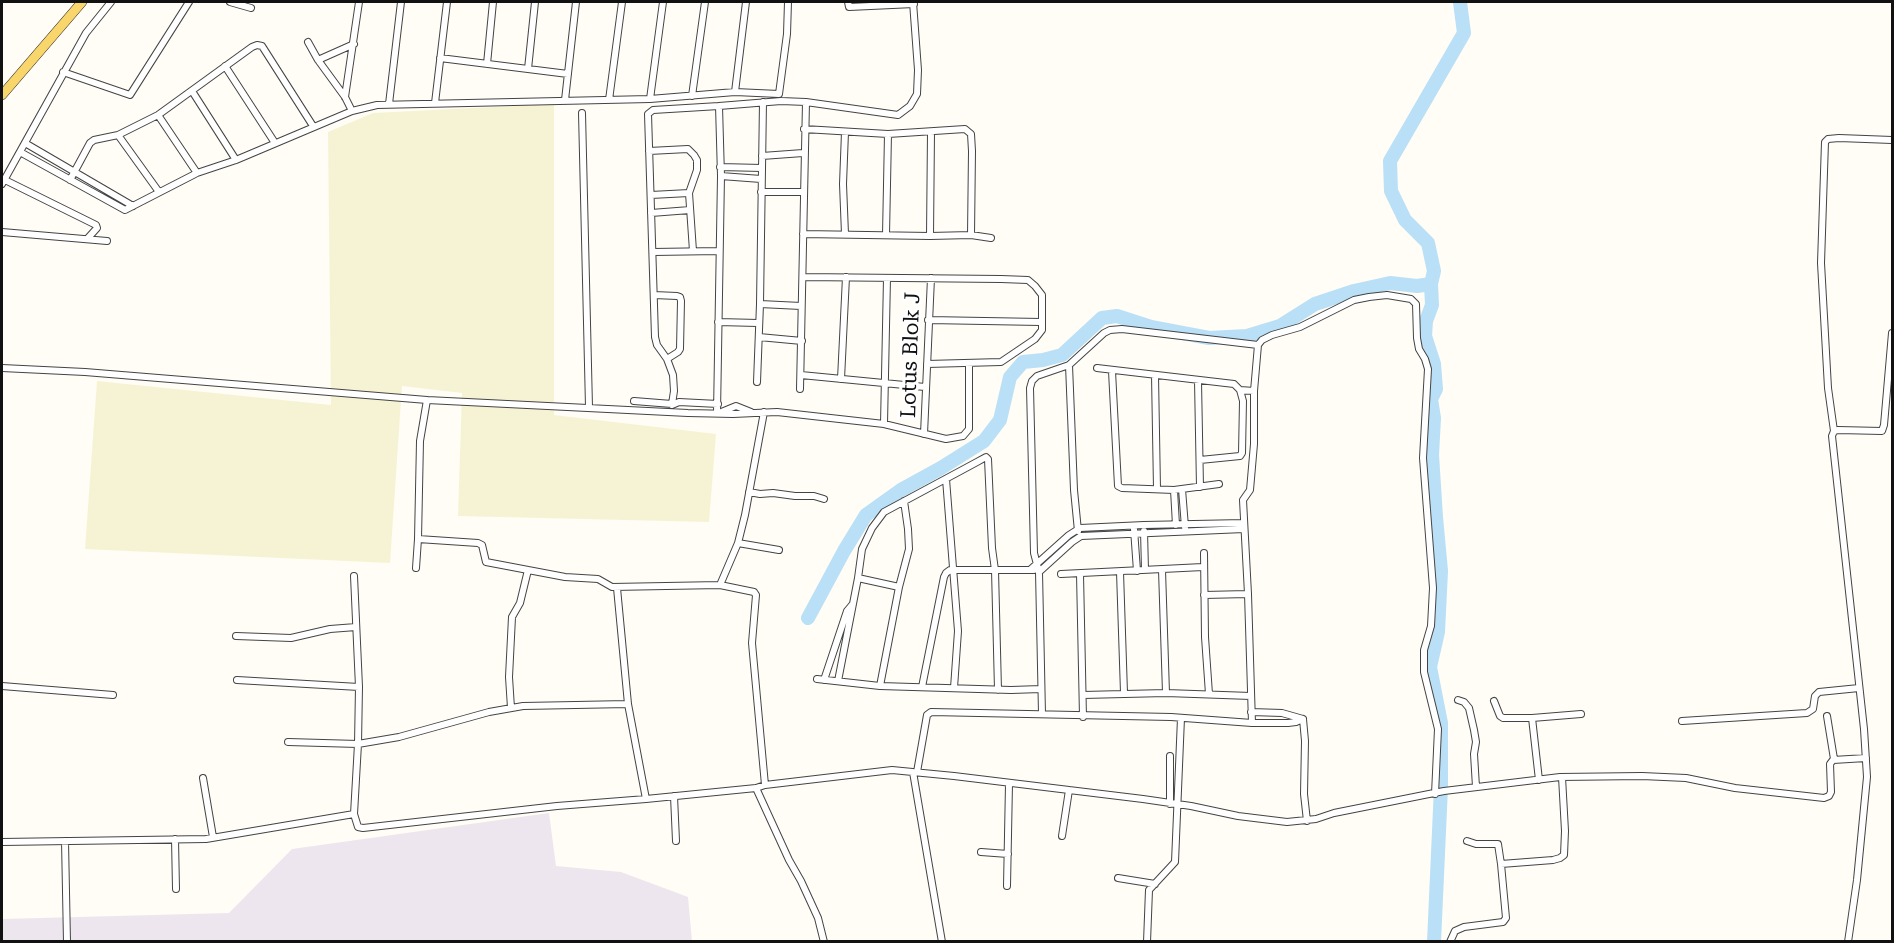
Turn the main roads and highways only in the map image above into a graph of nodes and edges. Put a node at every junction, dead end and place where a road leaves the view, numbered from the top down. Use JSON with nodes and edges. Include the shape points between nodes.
{"nodes":[{"id":1,"x":82,"y":2,"type":"edge"},
{"id":2,"x":2,"y":95,"type":"edge"}],
"edges":[{"from":1,"to":2,"type":"main road"}]}
